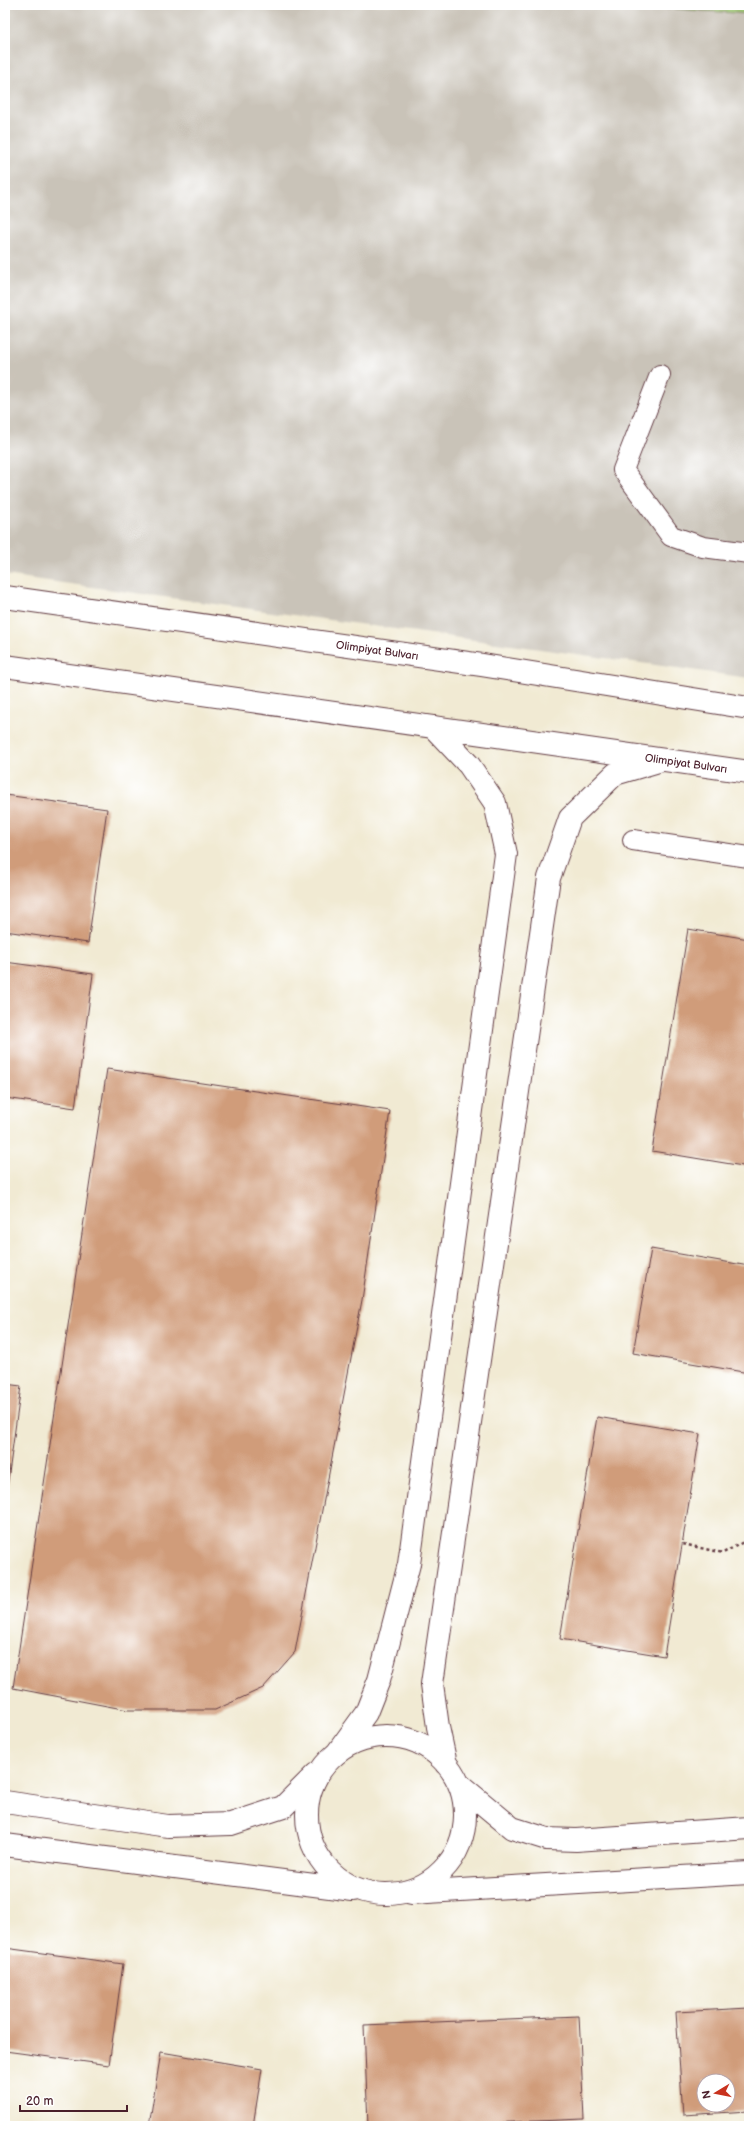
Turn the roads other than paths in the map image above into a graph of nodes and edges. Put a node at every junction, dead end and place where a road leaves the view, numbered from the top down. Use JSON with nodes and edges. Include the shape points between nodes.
{"nodes":[{"id":1,"x":660,"y":375,"type":"dead end"},
{"id":2,"x":749,"y":553,"type":"edge"},
{"id":3,"x":5,"y":597,"type":"edge"},
{"id":4,"x":5,"y":666,"type":"edge"},
{"id":5,"x":749,"y":708,"type":"edge"},
{"id":6,"x":433,"y":727,"type":"junction"},
{"id":7,"x":662,"y":760,"type":"junction"},
{"id":8,"x":749,"y":772,"type":"edge"},
{"id":9,"x":633,"y":840,"type":"dead end"},
{"id":10,"x":749,"y":857,"type":"edge"},
{"id":11,"x":336,"y":1753,"type":"junction"},
{"id":12,"x":446,"y":1764,"type":"junction"},
{"id":13,"x":321,"y":1769,"type":"junction"},
{"id":14,"x":459,"y":1784,"type":"junction"},
{"id":15,"x":5,"y":1802,"type":"edge"},
{"id":16,"x":749,"y":1828,"type":"edge"},
{"id":17,"x":5,"y":1845,"type":"edge"},
{"id":18,"x":749,"y":1873,"type":"edge"},
{"id":19,"x":360,"y":1890,"type":"junction"},
{"id":20,"x":398,"y":1894,"type":"junction"}],
"edges":[{"from":1,"to":2,"type":"lane","via":[[623,470],[671,536],[703,547]]},
{"from":3,"to":5,"type":"street","name":"Olimpiyat Bulvarı","via":[[482,665]]},
{"from":4,"to":6,"type":"street","name":"Olimpiyat Bulvarı"},
{"from":6,"to":7,"type":"street","name":"Olimpiyat Bulvarı"},
{"from":6,"to":11,"type":"street","via":[[469,766],[495,803],[506,854],[410,1564],[372,1700],[366,1713]]},
{"from":7,"to":8,"type":"street","name":"Olimpiyat Bulvarı"},
{"from":7,"to":12,"type":"street","via":[[615,774],[570,818],[550,878],[432,1684]]},
{"from":9,"to":10,"type":"lane"},
{"from":11,"to":12,"type":"street","via":[[358,1741],[381,1736],[406,1738],[428,1748]]},
{"from":11,"to":13,"type":"street"},
{"from":12,"to":14,"type":"street"},
{"from":13,"to":15,"type":"street","via":[[283,1807],[231,1824],[168,1826]]},
{"from":13,"to":19,"type":"street","via":[[310,1797],[307,1815],[311,1839],[321,1861],[338,1879]]},
{"from":14,"to":16,"type":"street","via":[[512,1828],[547,1839],[576,1840]]},
{"from":14,"to":20,"type":"street","via":[[465,1808],[463,1832],[455,1855],[440,1874],[420,1888]]},
{"from":17,"to":19,"type":"street"},
{"from":18,"to":20,"type":"street"},
{"from":19,"to":20,"type":"street","via":[[375,1894]]}]}
